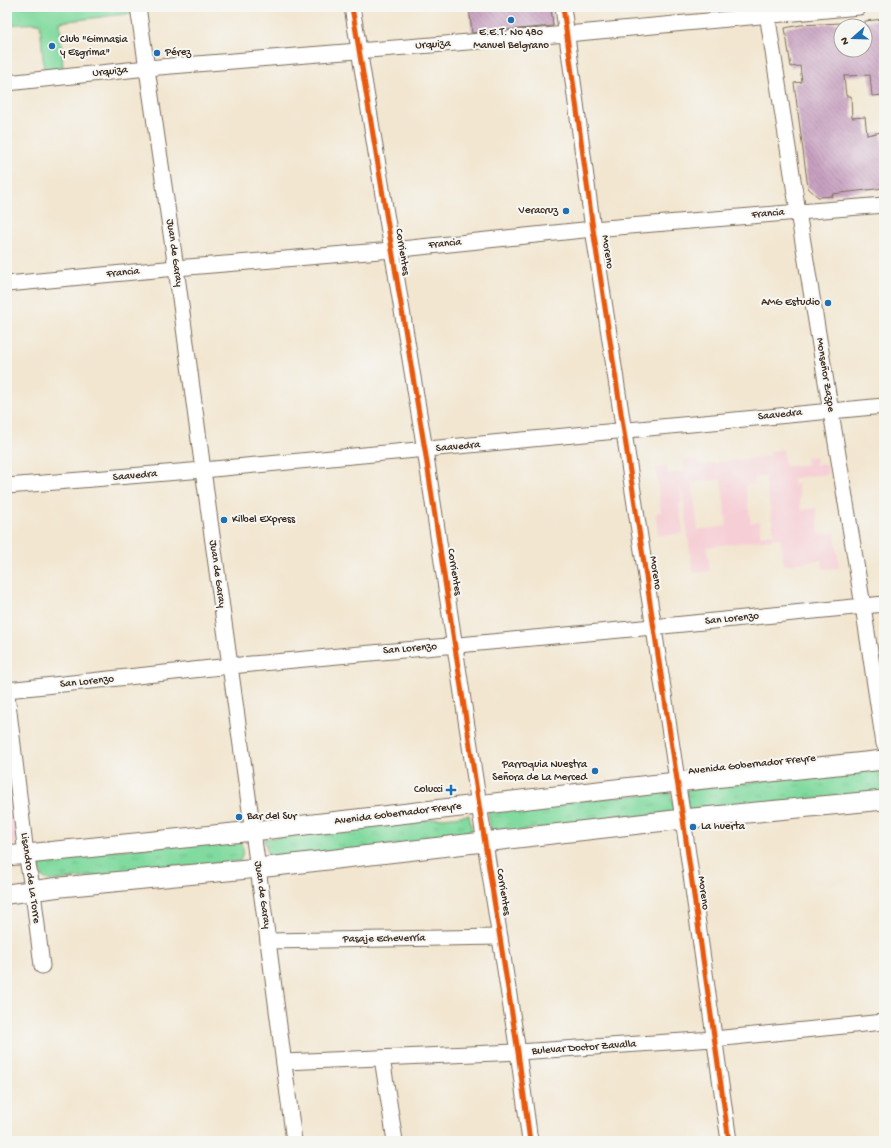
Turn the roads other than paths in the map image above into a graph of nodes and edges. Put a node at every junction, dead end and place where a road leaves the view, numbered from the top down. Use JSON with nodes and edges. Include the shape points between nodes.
{"nodes":[{"id":1,"x":138,"y":7,"type":"edge"},
{"id":2,"x":352,"y":7,"type":"edge"},
{"id":3,"x":563,"y":7,"type":"edge"},
{"id":4,"x":859,"y":7,"type":"edge"},
{"id":5,"x":767,"y":11,"type":"edge"},
{"id":6,"x":567,"y":34,"type":"junction"},
{"id":7,"x":359,"y":51,"type":"junction"},
{"id":8,"x":147,"y":68,"type":"junction"},
{"id":9,"x":7,"y":83,"type":"edge"},
{"id":10,"x":884,"y":206,"type":"edge"},
{"id":11,"x":798,"y":212,"type":"junction"},
{"id":12,"x":593,"y":228,"type":"junction"},
{"id":13,"x":392,"y":250,"type":"junction"},
{"id":14,"x":176,"y":268,"type":"junction"},
{"id":15,"x":7,"y":284,"type":"edge"},
{"id":16,"x":884,"y":406,"type":"edge"},
{"id":17,"x":831,"y":410,"type":"junction"},
{"id":18,"x":624,"y":431,"type":"junction"},
{"id":19,"x":425,"y":450,"type":"junction"},
{"id":20,"x":203,"y":470,"type":"junction"},
{"id":21,"x":7,"y":486,"type":"edge"},
{"id":22,"x":884,"y":604,"type":"edge"},
{"id":23,"x":863,"y":606,"type":"junction"},
{"id":24,"x":654,"y":627,"type":"junction"},
{"id":25,"x":455,"y":645,"type":"junction"},
{"id":26,"x":230,"y":666,"type":"junction"},
{"id":27,"x":7,"y":690,"type":"edge"},
{"id":28,"x":7,"y":695,"type":"edge"},
{"id":29,"x":884,"y":744,"type":"edge"},
{"id":30,"x":884,"y":760,"type":"edge"},
{"id":31,"x":676,"y":782,"type":"junction"},
{"id":32,"x":884,"y":800,"type":"edge"},
{"id":33,"x":479,"y":805,"type":"junction"},
{"id":34,"x":683,"y":819,"type":"junction"},
{"id":35,"x":253,"y":831,"type":"junction"},
{"id":36,"x":485,"y":843,"type":"junction"},
{"id":37,"x":26,"y":854,"type":"junction"},
{"id":38,"x":7,"y":856,"type":"edge"},
{"id":39,"x":258,"y":868,"type":"junction"},
{"id":40,"x":33,"y":892,"type":"junction"},
{"id":41,"x":7,"y":894,"type":"edge"},
{"id":42,"x":500,"y":937,"type":"junction"},
{"id":43,"x":268,"y":941,"type":"junction"},
{"id":44,"x":42,"y":966,"type":"dead end"},
{"id":45,"x":884,"y":1022,"type":"edge"},
{"id":46,"x":714,"y":1039,"type":"junction"},
{"id":47,"x":518,"y":1052,"type":"junction"},
{"id":48,"x":382,"y":1058,"type":"junction"},
{"id":49,"x":284,"y":1062,"type":"junction"},
{"id":50,"x":294,"y":1141,"type":"edge"},
{"id":51,"x":394,"y":1141,"type":"edge"},
{"id":52,"x":530,"y":1141,"type":"edge"},
{"id":53,"x":729,"y":1141,"type":"edge"}],
"edges":[{"from":1,"to":8,"type":"street","name":"Juan de Garay"},
{"from":2,"to":7,"type":"street","name":"Corrientes"},
{"from":3,"to":6,"type":"street","name":"Moreno"},
{"from":4,"to":5,"type":"street","name":"Urquiza"},
{"from":5,"to":6,"type":"street","name":"Urquiza"},
{"from":5,"to":11,"type":"street","name":"Monseñor Zazpe"},
{"from":6,"to":7,"type":"street","name":"Urquiza"},
{"from":6,"to":12,"type":"street","name":"Moreno"},
{"from":7,"to":8,"type":"street","name":"Urquiza"},
{"from":7,"to":13,"type":"street","name":"Corrientes"},
{"from":8,"to":9,"type":"street","name":"Urquiza"},
{"from":8,"to":14,"type":"street","name":"Juan de Garay"},
{"from":10,"to":11,"type":"street","name":"Francia"},
{"from":11,"to":12,"type":"street","name":"Francia"},
{"from":11,"to":17,"type":"street","name":"Monseñor Zazpe"},
{"from":12,"to":13,"type":"street","name":"Francia"},
{"from":12,"to":18,"type":"street","name":"Moreno"},
{"from":13,"to":14,"type":"street","name":"Francia"},
{"from":13,"to":19,"type":"street","name":"Corrientes"},
{"from":14,"to":15,"type":"street","name":"Francia"},
{"from":14,"to":20,"type":"street","name":"Juan de Garay"},
{"from":16,"to":17,"type":"street","name":"Saavedra"},
{"from":17,"to":18,"type":"street","name":"Saavedra"},
{"from":17,"to":23,"type":"street","name":"Monseñor Zazpe"},
{"from":18,"to":19,"type":"street","name":"Saavedra"},
{"from":18,"to":24,"type":"street","name":"Moreno"},
{"from":19,"to":20,"type":"street","name":"Saavedra"},
{"from":19,"to":25,"type":"street","name":"Corrientes"},
{"from":20,"to":21,"type":"street","name":"Saavedra"},
{"from":20,"to":26,"type":"street","name":"Juan de Garay"},
{"from":22,"to":23,"type":"street","name":"San Lorenzo"},
{"from":23,"to":24,"type":"street","name":"San Lorenzo"},
{"from":23,"to":29,"type":"street","name":"Monseñor Zazpe"},
{"from":24,"to":25,"type":"street","name":"San Lorenzo"},
{"from":24,"to":31,"type":"street","name":"Moreno"},
{"from":25,"to":26,"type":"street","name":"San Lorenzo"},
{"from":25,"to":33,"type":"street","name":"Corrientes"},
{"from":26,"to":27,"type":"street","name":"San Lorenzo"},
{"from":26,"to":35,"type":"street","name":"Juan de Garay"},
{"from":28,"to":37,"type":"street","name":"Lisandro de La Torre"},
{"from":30,"to":31,"type":"main road","name":"Avenida Gobernador Freyre"},
{"from":31,"to":33,"type":"main road","name":"Avenida Gobernador Freyre"},
{"from":31,"to":34,"type":"street","name":"Moreno"},
{"from":32,"to":34,"type":"main road"},
{"from":33,"to":35,"type":"main road","name":"Avenida Gobernador Freyre"},
{"from":33,"to":36,"type":"street","name":"Corrientes"},
{"from":34,"to":36,"type":"main road"},
{"from":34,"to":46,"type":"street","name":"Moreno"},
{"from":35,"to":37,"type":"main road","name":"Avenida Gobernador Freyre"},
{"from":35,"to":39,"type":"street","name":"Juan de Garay"},
{"from":36,"to":39,"type":"main road"},
{"from":36,"to":42,"type":"street","name":"Corrientes"},
{"from":37,"to":38,"type":"main road","name":"Avenida Gobernador Freyre"},
{"from":37,"to":40,"type":"street","name":"Lisandro de La Torre"},
{"from":39,"to":40,"type":"main road","via":[[61,887]]},
{"from":39,"to":43,"type":"street","name":"Juan de Garay"},
{"from":40,"to":41,"type":"main road"},
{"from":40,"to":44,"type":"street","name":"Lisandro de La Torre"},
{"from":42,"to":43,"type":"street","name":"Pasaje Echeverría"},
{"from":42,"to":47,"type":"street","name":"Corrientes"},
{"from":43,"to":49,"type":"street","name":"Juan de Garay"},
{"from":45,"to":46,"type":"street","name":"Bulevar Doctor Zavalla"},
{"from":46,"to":47,"type":"street","name":"Bulevar Doctor Zavalla"},
{"from":46,"to":53,"type":"street","name":"Moreno"},
{"from":47,"to":48,"type":"street","name":"Bulevar Doctor Zavalla"},
{"from":47,"to":52,"type":"street","name":"Corrientes"},
{"from":48,"to":49,"type":"street","name":"Bulevar Doctor Zavalla"},
{"from":48,"to":51,"type":"street"},
{"from":49,"to":50,"type":"street","name":"Juan de Garay"}]}
